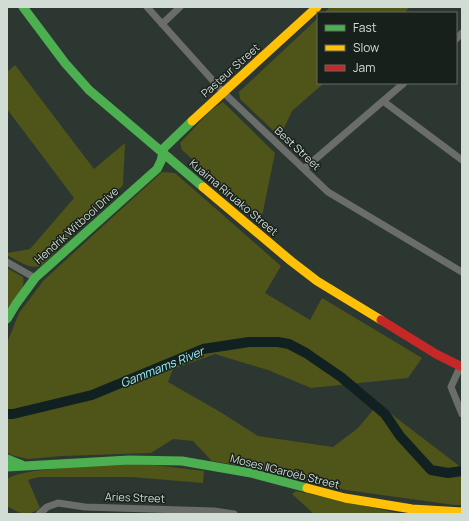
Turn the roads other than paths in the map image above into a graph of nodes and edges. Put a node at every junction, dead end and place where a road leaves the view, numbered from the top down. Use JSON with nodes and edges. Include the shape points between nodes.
{"nodes":[{"id":1,"x":23,"y":7,"type":"edge"},
{"id":2,"x":147,"y":7,"type":"edge"},
{"id":3,"x":180,"y":7,"type":"edge"},
{"id":4,"x":317,"y":7,"type":"edge"},
{"id":5,"x":162,"y":24,"type":"junction"},
{"id":6,"x":403,"y":84,"type":"edge"},
{"id":7,"x":224,"y":93,"type":"junction"},
{"id":8,"x":383,"y":101,"type":"junction"},
{"id":9,"x":163,"y":153,"type":"junction"},
{"id":10,"x":462,"y":160,"type":"edge"},
{"id":11,"x":305,"y":168,"type":"junction"},
{"id":12,"x":7,"y":262,"type":"edge"},
{"id":13,"x":462,"y":272,"type":"edge"},
{"id":14,"x":35,"y":278,"type":"junction"},
{"id":15,"x":7,"y":319,"type":"edge"},
{"id":16,"x":461,"y":367,"type":"edge"},
{"id":17,"x":462,"y":414,"type":"edge"},
{"id":18,"x":7,"y":459,"type":"edge"},
{"id":19,"x":25,"y":466,"type":"junction"},
{"id":20,"x":7,"y":467,"type":"edge"},
{"id":21,"x":7,"y":472,"type":"edge"},
{"id":22,"x":85,"y":510,"type":"edge"},
{"id":23,"x":137,"y":511,"type":"edge"},
{"id":24,"x":462,"y":512,"type":"edge"},
{"id":25,"x":39,"y":514,"type":"edge"},
{"id":26,"x":234,"y":514,"type":"edge"}],
"edges":[{"from":1,"to":9,"type":"street","name":"Kuaima Riruako Street","via":[[78,78]]},
{"from":2,"to":5,"type":"street","name":"Best Street"},
{"from":3,"to":5,"type":"street"},
{"from":4,"to":7,"type":"street","name":"Pasteur Street"},
{"from":5,"to":7,"type":"street","name":"Best Street"},
{"from":6,"to":8,"type":"street"},
{"from":7,"to":9,"type":"street","name":"Pasteur Street","via":[[178,134],[164,148]]},
{"from":7,"to":11,"type":"street","name":"Best Street"},
{"from":8,"to":10,"type":"street"},
{"from":8,"to":11,"type":"street"},
{"from":9,"to":14,"type":"street","name":"Hendrik Witbooi Drive","via":[[157,169]]},
{"from":9,"to":16,"type":"street","name":"Kuaima Riruako Street","via":[[316,281]]},
{"from":11,"to":13,"type":"street","name":"Best Street","via":[[328,192]]},
{"from":12,"to":14,"type":"street"},
{"from":14,"to":15,"type":"street","name":"Hendrik Witbooi Drive"},
{"from":16,"to":17,"type":"street","via":[[451,387]]},
{"from":18,"to":19,"type":"street"},
{"from":19,"to":20,"type":"street","name":"Moses ǁGaroëb Street"},
{"from":19,"to":21,"type":"street"},
{"from":19,"to":24,"type":"street","name":"Moses ǁGaroëb Street","via":[[130,460],[182,461],[250,473],[345,498],[412,509]]},
{"from":22,"to":23,"type":"street","name":"Aries Street"},
{"from":22,"to":25,"type":"street","name":"Aries Street","via":[[58,503]]},
{"from":23,"to":26,"type":"street","name":"Aries Street","via":[[214,511]]}]}
